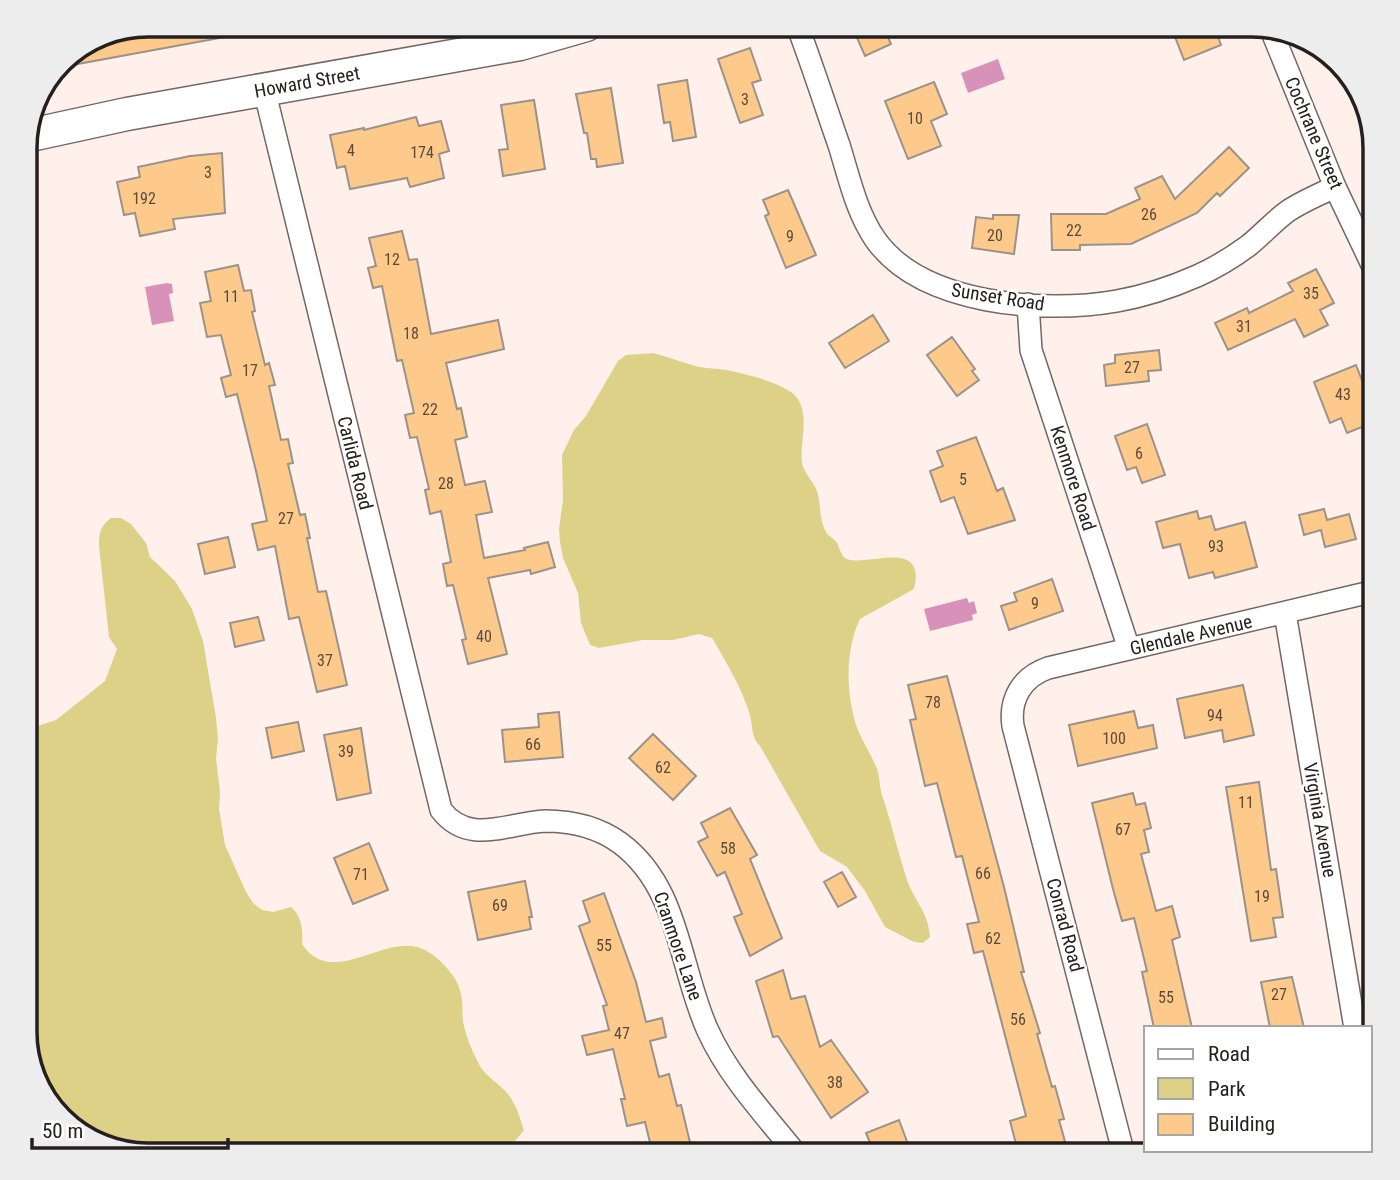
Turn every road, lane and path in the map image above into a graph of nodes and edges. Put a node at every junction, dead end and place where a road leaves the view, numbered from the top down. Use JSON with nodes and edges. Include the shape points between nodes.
{"nodes":[{"id":1,"x":549,"y":37,"type":"edge"},
{"id":2,"x":801,"y":37,"type":"edge"},
{"id":3,"x":1275,"y":40,"type":"edge"},
{"id":4,"x":264,"y":89,"type":"junction"},
{"id":5,"x":38,"y":133,"type":"edge"},
{"id":6,"x":1335,"y":187,"type":"junction"},
{"id":7,"x":1363,"y":244,"type":"edge"},
{"id":8,"x":1028,"y":304,"type":"junction"},
{"id":9,"x":1363,"y":594,"type":"edge"},
{"id":10,"x":1285,"y":613,"type":"junction"},
{"id":11,"x":1129,"y":649,"type":"junction"},
{"id":12,"x":1017,"y":694,"type":"joint"},
{"id":13,"x":461,"y":828,"type":"joint"},
{"id":14,"x":1355,"y":1026,"type":"edge"},
{"id":15,"x":787,"y":1143,"type":"edge"},
{"id":16,"x":1121,"y":1143,"type":"edge"}],
"edges":[{"from":1,"to":4,"type":"street","name":"Howard Street"},
{"from":2,"to":8,"type":"street","name":"Sunset Road","via":[[858,206],[884,250],[913,275],[940,287]]},
{"from":3,"to":6,"type":"street","name":"Cochrane Street"},
{"from":4,"to":5,"type":"street","name":"Howard Street"},
{"from":4,"to":13,"type":"street","name":"Carlida Road","via":[[437,799],[445,816]]},
{"from":6,"to":7,"type":"street","name":"Cochrane Street"},
{"from":6,"to":8,"type":"street","name":"Sunset Road","via":[[1291,210],[1232,256],[1173,286],[1087,305]]},
{"from":8,"to":11,"type":"street","name":"Kenmore Road","via":[[1031,350]]},
{"from":9,"to":10,"type":"street","name":"Glendale Avenue"},
{"from":10,"to":11,"type":"street","name":"Glendale Avenue"},
{"from":10,"to":14,"type":"street","name":"Virginia Avenue"},
{"from":11,"to":12,"type":"street","name":"Glendale Avenue","via":[[1040,671],[1026,680]]},
{"from":12,"to":16,"type":"street","name":"Conrad Road","via":[[1013,726]]},
{"from":13,"to":15,"type":"street","name":"Cranmore Lane","via":[[569,823],[605,834],[635,855],[664,896],[718,1051]]}]}
